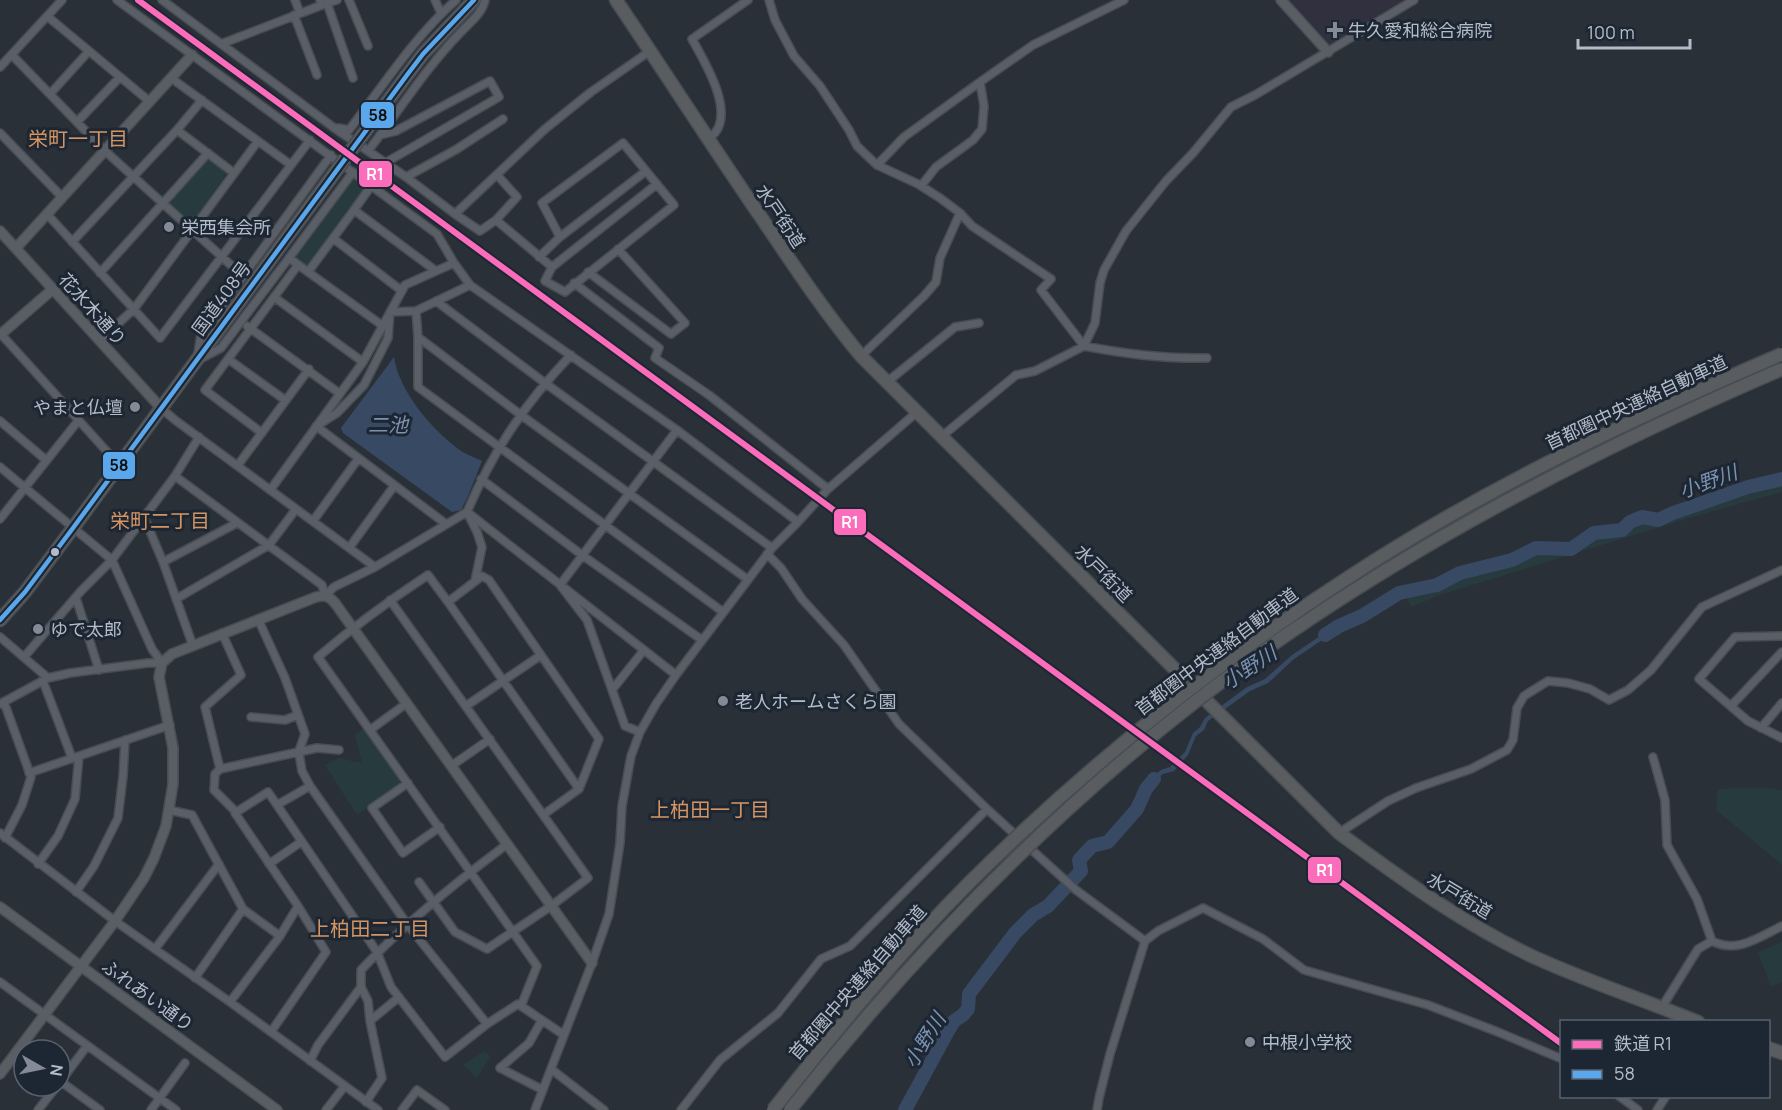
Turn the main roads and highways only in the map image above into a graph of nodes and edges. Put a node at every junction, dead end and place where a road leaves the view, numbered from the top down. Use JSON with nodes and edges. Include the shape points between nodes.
{"nodes":[{"id":1,"x":474,"y":0,"type":"edge"},
{"id":2,"x":617,"y":1,"type":"edge"},
{"id":3,"x":1782,"y":354,"type":"edge"},
{"id":4,"x":1782,"y":369,"type":"edge"},
{"id":5,"x":0,"y":620,"type":"edge"},
{"id":6,"x":1693,"y":1020,"type":"edge"},
{"id":7,"x":773,"y":1110,"type":"edge"},
{"id":8,"x":790,"y":1110,"type":"edge"}],
"edges":[{"from":1,"to":5,"type":"highway","name":"国道408号","bridge":true,"via":[[406,75],[120,466]]},
{"from":2,"to":6,"type":"highway","name":"水戸街道","via":[[835,325],[861,356],[1339,833],[1423,895],[1475,926],[1589,981]]},
{"from":3,"to":7,"type":"highway","name":"首都圏中央連絡自動車道","bridge":true,"via":[[1618,428],[1451,515],[1349,577],[1233,658],[1105,759],[971,882],[866,996]]},
{"from":4,"to":8,"type":"highway","name":"首都圏中央連絡自動車道","bridge":true,"via":[[1624,440],[1455,528],[1250,661],[1122,762],[980,893],[906,970]]}]}
